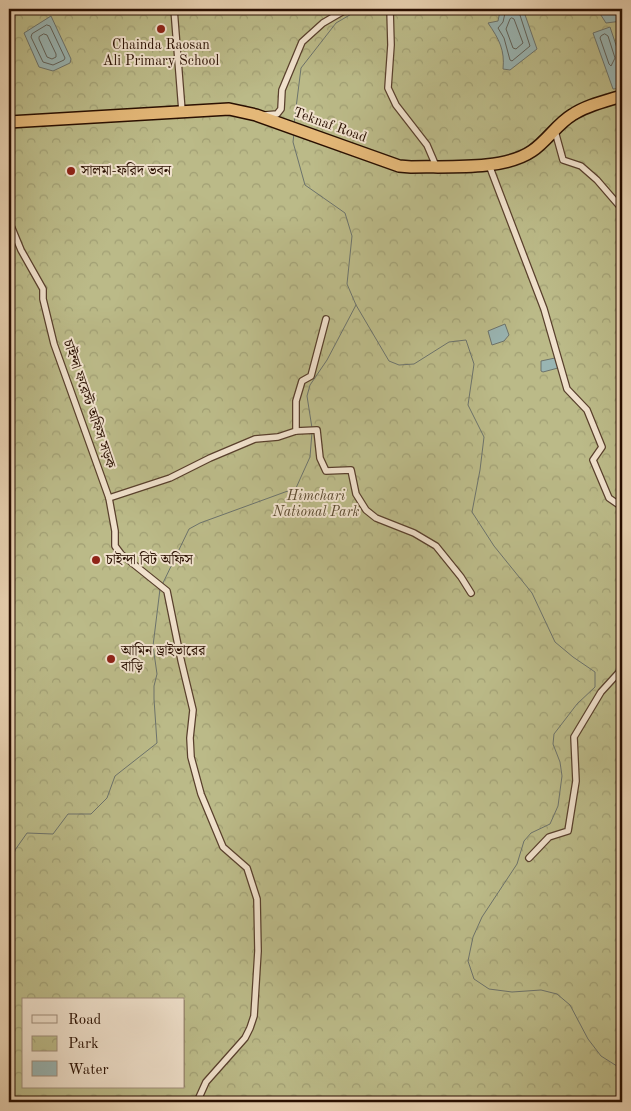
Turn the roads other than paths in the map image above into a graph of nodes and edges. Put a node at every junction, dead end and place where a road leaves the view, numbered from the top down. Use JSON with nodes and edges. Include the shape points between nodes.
{"nodes":[{"id":1,"x":174,"y":9,"type":"edge"},
{"id":2,"x":348,"y":9,"type":"edge"},
{"id":3,"x":390,"y":9,"type":"edge"},
{"id":4,"x":622,"y":96,"type":"edge"},
{"id":5,"x":182,"y":111,"type":"junction"},
{"id":6,"x":256,"y":115,"type":"junction"},
{"id":7,"x":9,"y":122,"type":"edge"},
{"id":8,"x":555,"y":131,"type":"junction"},
{"id":9,"x":489,"y":165,"type":"junction"},
{"id":10,"x":436,"y":166,"type":"junction"},
{"id":11,"x":622,"y":209,"type":"edge"},
{"id":12,"x":9,"y":221,"type":"edge"},
{"id":13,"x":326,"y":319,"type":"dead end"},
{"id":14,"x":296,"y":431,"type":"junction"},
{"id":15,"x":109,"y":498,"type":"junction"},
{"id":16,"x":622,"y":507,"type":"edge"},
{"id":17,"x":471,"y":593,"type":"dead end"},
{"id":18,"x":622,"y":669,"type":"edge"},
{"id":19,"x":529,"y":858,"type":"dead end"},
{"id":20,"x":197,"y":1102,"type":"edge"}],
"edges":[{"from":1,"to":5,"type":"street"},
{"from":2,"to":6,"type":"street","via":[[323,23],[302,42],[282,90],[281,110],[277,114]]},
{"from":3,"to":10,"type":"street","via":[[388,88],[396,105],[427,145]]},
{"from":4,"to":8,"type":"highway","name":"Teknaf Road","via":[[570,115]]},
{"from":5,"to":6,"type":"highway","name":"Teknaf Road","via":[[229,108]]},
{"from":5,"to":7,"type":"highway","name":"Teknaf Road"},
{"from":6,"to":10,"type":"highway","name":"Teknaf Road","via":[[399,166]]},
{"from":8,"to":9,"type":"highway","name":"Teknaf Road","via":[[532,152],[508,162]]},
{"from":8,"to":11,"type":"street","via":[[563,160],[581,166]]},
{"from":9,"to":10,"type":"highway","name":"Teknaf Road"},
{"from":9,"to":16,"type":"street","via":[[544,309],[566,389],[587,410],[602,447],[593,460],[609,498]]},
{"from":12,"to":15,"type":"street","name":"চাইন্দা ফরেস্ট অফিস সড়ক","via":[[43,289],[54,344]]},
{"from":13,"to":14,"type":"street","via":[[311,376],[302,381],[296,401]]},
{"from":14,"to":15,"type":"street","via":[[256,439],[170,478]]},
{"from":14,"to":17,"type":"street","via":[[317,430],[320,458],[326,471],[351,470],[356,494],[366,510],[376,518],[436,546],[462,576]]},
{"from":15,"to":20,"type":"street","name":"চাইন্দা ফরেস্ট অফিস সড়ক","via":[[115,546],[167,592],[193,710],[191,757],[201,794],[223,847],[247,868],[257,899],[254,1016],[245,1038],[206,1082]]},
{"from":18,"to":19,"type":"street","via":[[601,692],[574,737],[576,781],[568,832],[548,837]]}]}
